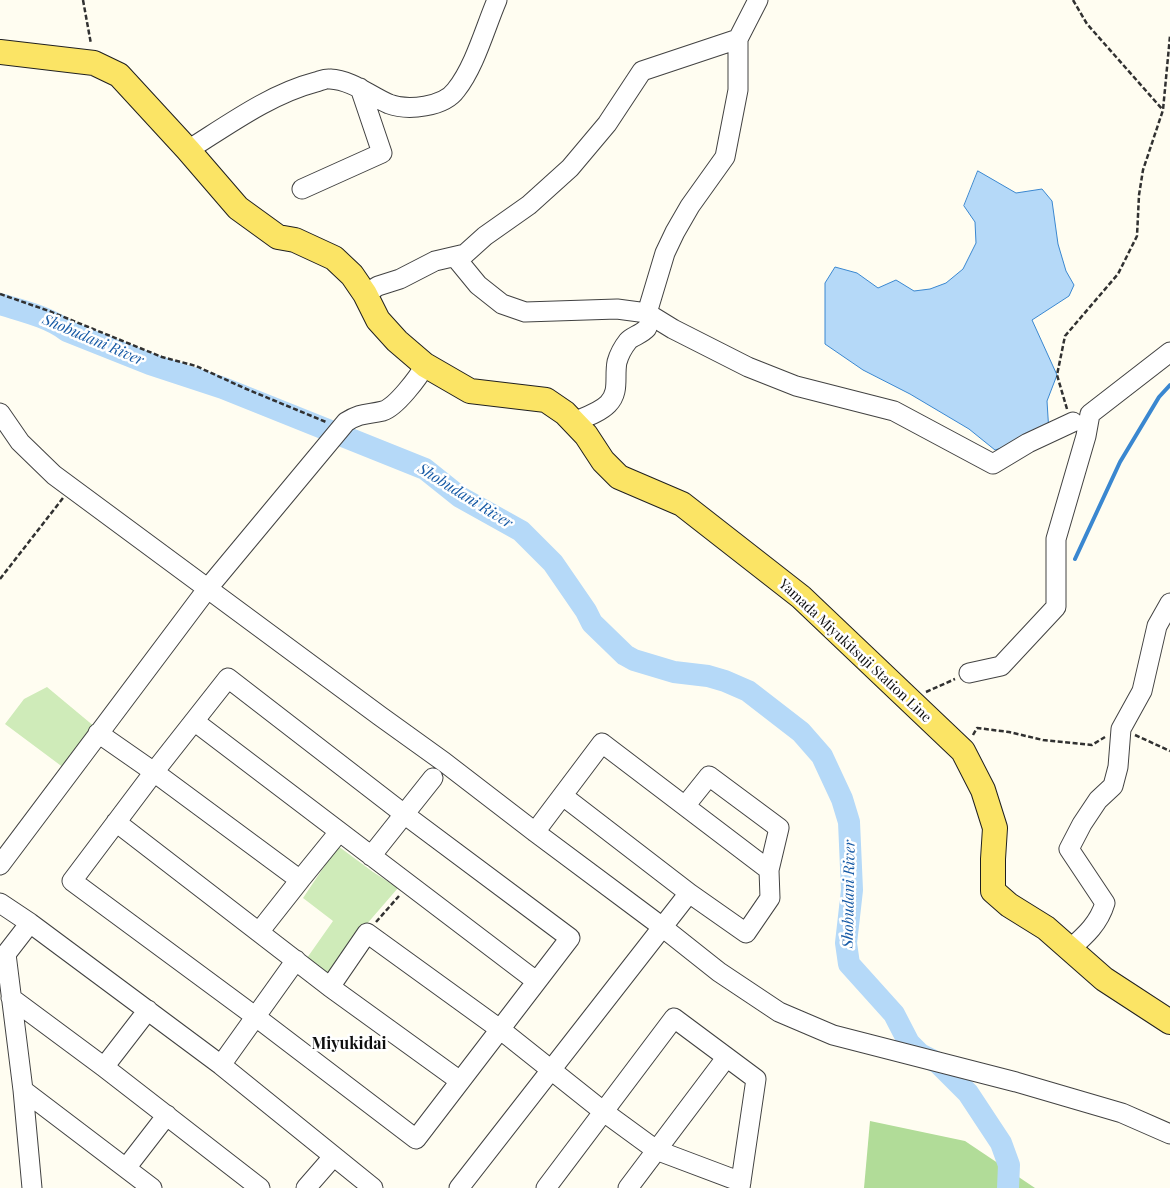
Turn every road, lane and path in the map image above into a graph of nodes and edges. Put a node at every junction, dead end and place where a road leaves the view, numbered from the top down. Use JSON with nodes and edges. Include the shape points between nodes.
{"nodes":[{"id":1,"x":82,"y":0,"type":"edge"},
{"id":2,"x":497,"y":0,"type":"edge"},
{"id":3,"x":758,"y":0,"type":"edge"},
{"id":4,"x":1073,"y":0,"type":"edge"},
{"id":5,"x":1170,"y":36,"type":"edge"},
{"id":6,"x":738,"y":39,"type":"junction"},
{"id":7,"x":0,"y":52,"type":"edge"},
{"id":8,"x":94,"y":63,"type":"junction"},
{"id":9,"x":360,"y":88,"type":"junction"},
{"id":10,"x":1163,"y":110,"type":"junction"},
{"id":11,"x":188,"y":150,"type":"junction"},
{"id":12,"x":302,"y":189,"type":"dead end"},
{"id":13,"x":455,"y":257,"type":"junction"},
{"id":14,"x":0,"y":294,"type":"edge"},
{"id":15,"x":365,"y":294,"type":"junction"},
{"id":16,"x":647,"y":321,"type":"junction"},
{"id":17,"x":1170,"y":352,"type":"edge"},
{"id":18,"x":425,"y":365,"type":"junction"},
{"id":19,"x":0,"y":413,"type":"edge"},
{"id":20,"x":573,"y":422,"type":"junction"},
{"id":21,"x":1073,"y":422,"type":"joint"},
{"id":22,"x":338,"y":423,"type":"junction"},
{"id":23,"x":71,"y":487,"type":"junction"},
{"id":24,"x":0,"y":579,"type":"edge"},
{"id":25,"x":208,"y":588,"type":"junction"},
{"id":26,"x":1170,"y":603,"type":"edge"},
{"id":27,"x":969,"y":673,"type":"joint"},
{"id":28,"x":909,"y":700,"type":"junction"},
{"id":29,"x":194,"y":721,"type":"junction"},
{"id":30,"x":1121,"y":729,"type":"junction"},
{"id":31,"x":98,"y":733,"type":"junction"},
{"id":32,"x":963,"y":750,"type":"junction"},
{"id":33,"x":1170,"y":751,"type":"edge"},
{"id":34,"x":154,"y":772,"type":"junction"},
{"id":35,"x":434,"y":778,"type":"dead end"},
{"id":36,"x":563,"y":796,"type":"junction"},
{"id":37,"x":685,"y":806,"type":"junction"},
{"id":38,"x":404,"y":814,"type":"junction"},
{"id":39,"x":116,"y":822,"type":"junction"},
{"id":40,"x":339,"y":832,"type":"junction"},
{"id":41,"x":535,"y":832,"type":"junction"},
{"id":42,"x":371,"y":856,"type":"junction"},
{"id":43,"x":0,"y":865,"type":"edge"},
{"id":44,"x":769,"y":870,"type":"junction"},
{"id":45,"x":300,"y":880,"type":"junction"},
{"id":46,"x":409,"y":885,"type":"junction"},
{"id":47,"x":689,"y":893,"type":"junction"},
{"id":48,"x":0,"y":902,"type":"edge"},
{"id":49,"x":30,"y":923,"type":"junction"},
{"id":50,"x":662,"y":926,"type":"junction"},
{"id":51,"x":259,"y":932,"type":"junction"},
{"id":52,"x":367,"y":933,"type":"junction"},
{"id":53,"x":1070,"y":948,"type":"junction"},
{"id":54,"x":296,"y":960,"type":"junction"},
{"id":55,"x":536,"y":981,"type":"junction"},
{"id":56,"x":330,"y":987,"type":"junction"},
{"id":57,"x":12,"y":998,"type":"junction"},
{"id":58,"x":148,"y":1010,"type":"junction"},
{"id":59,"x":256,"y":1017,"type":"junction"},
{"id":60,"x":1170,"y":1022,"type":"edge"},
{"id":61,"x":500,"y":1030,"type":"junction"},
{"id":62,"x":726,"y":1058,"type":"junction"},
{"id":63,"x":221,"y":1064,"type":"junction"},
{"id":64,"x":104,"y":1067,"type":"junction"},
{"id":65,"x":550,"y":1070,"type":"junction"},
{"id":66,"x":460,"y":1081,"type":"junction"},
{"id":67,"x":23,"y":1090,"type":"junction"},
{"id":68,"x":604,"y":1112,"type":"junction"},
{"id":69,"x":167,"y":1115,"type":"junction"},
{"id":70,"x":1170,"y":1134,"type":"edge"},
{"id":71,"x":656,"y":1150,"type":"junction"},
{"id":72,"x":333,"y":1157,"type":"junction"},
{"id":73,"x":126,"y":1168,"type":"junction"},
{"id":74,"x":32,"y":1182,"type":"edge"},
{"id":75,"x":740,"y":1185,"type":"edge"},
{"id":76,"x":46,"y":1188,"type":"edge"},
{"id":77,"x":152,"y":1188,"type":"edge"},
{"id":78,"x":260,"y":1188,"type":"edge"},
{"id":79,"x":306,"y":1188,"type":"edge"},
{"id":80,"x":373,"y":1188,"type":"edge"},
{"id":81,"x":459,"y":1188,"type":"edge"},
{"id":82,"x":546,"y":1188,"type":"edge"},
{"id":83,"x":628,"y":1188,"type":"edge"}],
"edges":[{"from":1,"to":8,"type":"path"},
{"from":2,"to":9,"type":"street","via":[[469,69],[456,92],[433,106],[412,107],[394,106]]},
{"from":3,"to":6,"type":"street"},
{"from":4,"to":10,"type":"path","via":[[1087,24]]},
{"from":5,"to":10,"type":"path"},
{"from":6,"to":13,"type":"street","via":[[642,71],[607,124],[570,168],[529,205],[484,236],[465,254]]},
{"from":6,"to":16,"type":"street","via":[[738,90],[725,157],[690,206],[665,253]]},
{"from":7,"to":8,"type":"main road","name":"Yamada Miyukitsuji Station Line"},
{"from":8,"to":11,"type":"main road","name":"Yamada Miyukitsuji Station Line","via":[[119,76]]},
{"from":9,"to":11,"type":"street","via":[[329,78],[307,84],[258,107]]},
{"from":9,"to":12,"type":"street","via":[[382,152]]},
{"from":10,"to":21,"type":"path","via":[[1142,170],[1137,236],[1118,274],[1065,336],[1057,375]]},
{"from":11,"to":15,"type":"main road","name":"Yamada Miyukitsuji Station Line","via":[[238,208],[278,237],[295,240],[334,258],[352,275]]},
{"from":13,"to":15,"type":"street","via":[[435,261]]},
{"from":13,"to":16,"type":"street","via":[[478,285],[502,304],[525,312],[617,309]]},
{"from":14,"to":22,"type":"path","via":[[162,357],[196,366],[244,388]]},
{"from":15,"to":18,"type":"main road","name":"Yamada Miyukitsuji Station Line","via":[[378,320]]},
{"from":16,"to":20,"type":"street","via":[[640,335],[630,339],[622,350],[617,362],[615,394],[609,403]]},
{"from":16,"to":21,"type":"street","via":[[673,329],[796,386],[894,411],[993,464]]},
{"from":17,"to":27,"type":"street","via":[[1090,414],[1056,539],[1056,607],[1000,666]]},
{"from":18,"to":20,"type":"main road","name":"Yamada Miyukitsuji Station Line","via":[[470,391],[546,400]]},
{"from":18,"to":22,"type":"street","via":[[400,401],[385,411],[357,415]]},
{"from":19,"to":23,"type":"street","via":[[20,442]]},
{"from":20,"to":28,"type":"main road","name":"Yamada Miyukitsuji Station Line","via":[[619,477],[682,504],[801,597]]},
{"from":22,"to":25,"type":"street","via":[[308,467]]},
{"from":23,"to":24,"type":"path"},
{"from":23,"to":25,"type":"street"},
{"from":25,"to":31,"type":"street"},
{"from":25,"to":41,"type":"street"},
{"from":26,"to":30,"type":"street","via":[[1157,626],[1142,691]]},
{"from":27,"to":28,"type":"path"},
{"from":28,"to":32,"type":"main road","name":"Yamada Miyukitsuji Station Line"},
{"from":29,"to":34,"type":"street"},
{"from":29,"to":38,"type":"street","via":[[228,678]]},
{"from":29,"to":40,"type":"street"},
{"from":30,"to":32,"type":"path","via":[[1092,745],[976,728]]},
{"from":30,"to":33,"type":"path"},
{"from":30,"to":53,"type":"street","via":[[1113,786],[1092,808],[1069,849],[1105,903],[1101,917]]},
{"from":31,"to":34,"type":"street"},
{"from":31,"to":43,"type":"street"},
{"from":32,"to":53,"type":"main road","name":"Yamada Miyukitsuji Station Line","via":[[983,790],[995,828],[993,891]]},
{"from":34,"to":39,"type":"street"},
{"from":34,"to":45,"type":"street"},
{"from":35,"to":38,"type":"street"},
{"from":36,"to":37,"type":"street","via":[[602,743]]},
{"from":36,"to":41,"type":"street"},
{"from":36,"to":47,"type":"street"},
{"from":37,"to":44,"type":"street"},
{"from":37,"to":44,"type":"street","via":[[709,776],[779,828]]},
{"from":38,"to":42,"type":"street"},
{"from":38,"to":55,"type":"street","via":[[570,938]]},
{"from":39,"to":51,"type":"street"},
{"from":39,"to":59,"type":"street","via":[[72,880]]},
{"from":40,"to":42,"type":"street"},
{"from":40,"to":45,"type":"street"},
{"from":41,"to":50,"type":"street"},
{"from":42,"to":46,"type":"street"},
{"from":44,"to":47,"type":"street","via":[[770,898],[746,933]]},
{"from":45,"to":51,"type":"street"},
{"from":46,"to":52,"type":"path"},
{"from":46,"to":55,"type":"street"},
{"from":47,"to":50,"type":"street"},
{"from":48,"to":49,"type":"street"},
{"from":49,"to":57,"type":"street","via":[[6,954]]},
{"from":49,"to":58,"type":"street"},
{"from":50,"to":65,"type":"street"},
{"from":50,"to":70,"type":"street","via":[[719,972],[779,1012],[833,1035],[1016,1082],[1122,1114]]},
{"from":51,"to":54,"type":"street"},
{"from":52,"to":56,"type":"street"},
{"from":52,"to":61,"type":"street"},
{"from":53,"to":60,"type":"main road","name":"Yamada Miyukitsuji Station Line","via":[[1104,979]]},
{"from":54,"to":56,"type":"street"},
{"from":54,"to":59,"type":"street"},
{"from":55,"to":61,"type":"street"},
{"from":56,"to":66,"type":"street"},
{"from":57,"to":64,"type":"street"},
{"from":57,"to":67,"type":"street"},
{"from":58,"to":63,"type":"street"},
{"from":58,"to":64,"type":"street"},
{"from":59,"to":63,"type":"street"},
{"from":59,"to":66,"type":"street","via":[[416,1139]]},
{"from":61,"to":65,"type":"street"},
{"from":61,"to":66,"type":"street"},
{"from":62,"to":68,"type":"street","via":[[674,1018]]},
{"from":62,"to":71,"type":"street"},
{"from":62,"to":75,"type":"street","via":[[756,1080]]},
{"from":63,"to":72,"type":"street"},
{"from":64,"to":69,"type":"street"},
{"from":65,"to":68,"type":"street"},
{"from":65,"to":81,"type":"street"},
{"from":67,"to":73,"type":"street"},
{"from":67,"to":74,"type":"street"},
{"from":68,"to":71,"type":"street"},
{"from":68,"to":82,"type":"street"},
{"from":69,"to":73,"type":"street"},
{"from":69,"to":78,"type":"street"},
{"from":71,"to":75,"type":"street"},
{"from":71,"to":83,"type":"street"},
{"from":72,"to":79,"type":"street"},
{"from":72,"to":80,"type":"street"},
{"from":73,"to":77,"type":"street"},
{"from":74,"to":76,"type":"street"}]}
